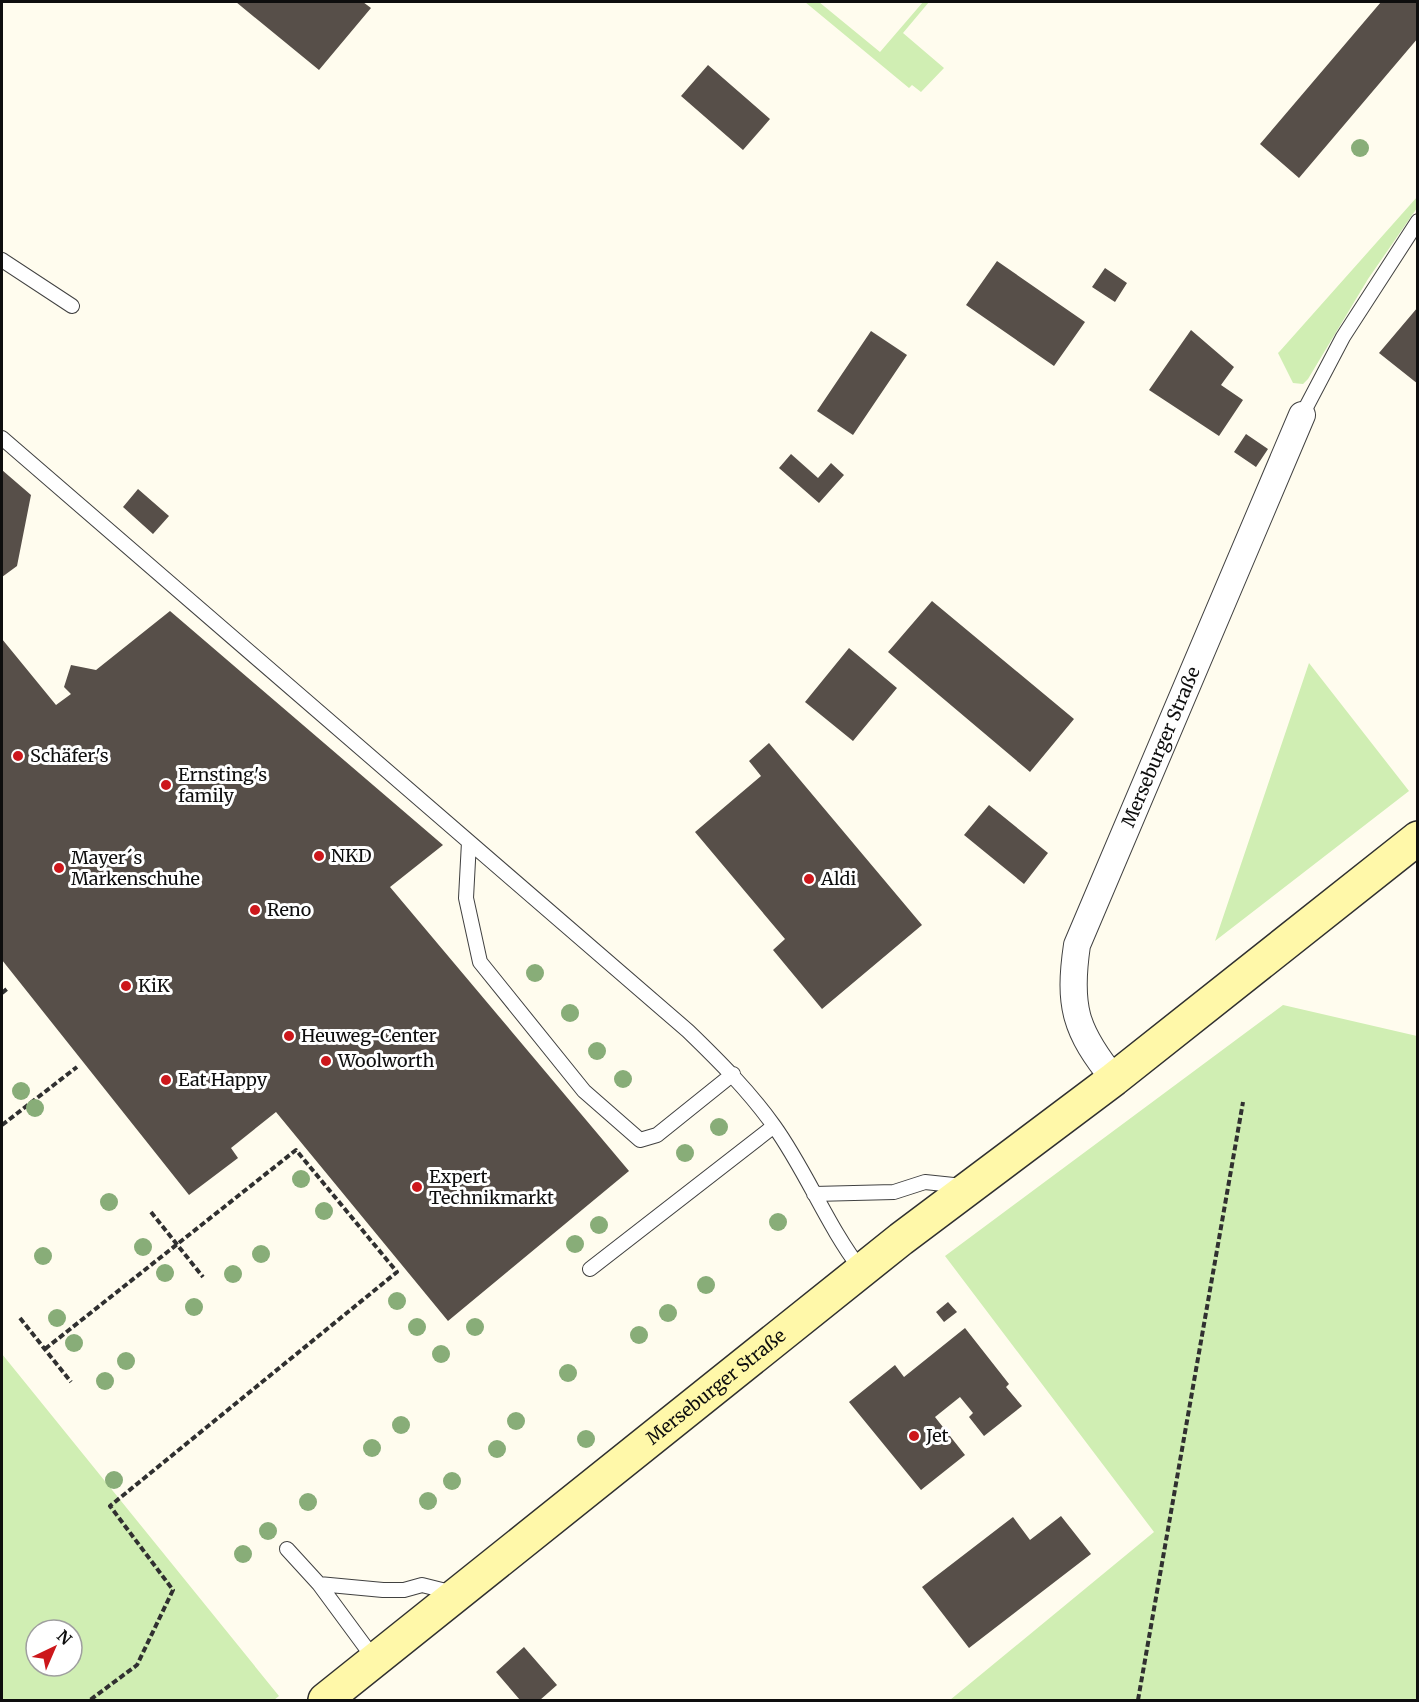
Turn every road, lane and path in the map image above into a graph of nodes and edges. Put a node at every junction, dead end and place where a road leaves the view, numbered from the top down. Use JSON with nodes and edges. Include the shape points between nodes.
{"nodes":[{"id":1,"x":1418,"y":221,"type":"edge"},
{"id":2,"x":2,"y":260,"type":"edge"},
{"id":3,"x":72,"y":306,"type":"dead end"},
{"id":4,"x":1302,"y":415,"type":"joint"},
{"id":5,"x":2,"y":438,"type":"edge"},
{"id":6,"x":1418,"y":838,"type":"edge"},
{"id":7,"x":469,"y":842,"type":"junction"},
{"id":8,"x":8,"y":988,"type":"dead end"},
{"id":9,"x":2,"y":993,"type":"edge"},
{"id":10,"x":77,"y":1066,"type":"dead end"},
{"id":11,"x":733,"y":1074,"type":"junction"},
{"id":12,"x":1114,"y":1079,"type":"junction"},
{"id":13,"x":1243,"y":1102,"type":"dead end"},
{"id":14,"x":2,"y":1125,"type":"edge"},
{"id":15,"x":774,"y":1126,"type":"junction"},
{"id":16,"x":968,"y":1187,"type":"junction"},
{"id":17,"x":814,"y":1194,"type":"junction"},
{"id":18,"x":152,"y":1212,"type":"dead end"},
{"id":19,"x":177,"y":1244,"type":"junction"},
{"id":20,"x":590,"y":1269,"type":"dead end"},
{"id":21,"x":862,"y":1271,"type":"junction"},
{"id":22,"x":203,"y":1277,"type":"dead end"},
{"id":23,"x":20,"y":1318,"type":"dead end"},
{"id":24,"x":45,"y":1349,"type":"junction"},
{"id":25,"x":71,"y":1383,"type":"dead end"},
{"id":26,"x":287,"y":1550,"type":"dead end"},
{"id":27,"x":319,"y":1584,"type":"junction"},
{"id":28,"x":458,"y":1594,"type":"junction"},
{"id":29,"x":375,"y":1660,"type":"junction"},
{"id":30,"x":90,"y":1701,"type":"edge"},
{"id":31,"x":325,"y":1701,"type":"edge"},
{"id":32,"x":1138,"y":1701,"type":"edge"}],
"edges":[{"from":1,"to":4,"type":"lane","via":[[1343,337]]},
{"from":2,"to":3,"type":"lane"},
{"from":4,"to":12,"type":"street","name":"Merseburger Straße","via":[[1077,945],[1073,1001],[1080,1029]]},
{"from":5,"to":7,"type":"lane"},
{"from":6,"to":12,"type":"main road","name":"Merseburger Straße"},
{"from":7,"to":11,"type":"lane"},
{"from":7,"to":11,"type":"lane","via":[[466,898],[480,962],[592,1098],[640,1140],[657,1135]]},
{"from":8,"to":9,"type":"path"},
{"from":10,"to":14,"type":"path"},
{"from":11,"to":15,"type":"lane"},
{"from":12,"to":16,"type":"main road","name":"Merseburger Straße"},
{"from":13,"to":32,"type":"path"},
{"from":15,"to":17,"type":"lane"},
{"from":15,"to":20,"type":"lane"},
{"from":16,"to":17,"type":"lane","via":[[925,1182],[894,1192]]},
{"from":16,"to":21,"type":"main road","name":"Merseburger Straße"},
{"from":17,"to":21,"type":"lane","via":[[841,1243]]},
{"from":18,"to":19,"type":"path"},
{"from":19,"to":22,"type":"path"},
{"from":19,"to":24,"type":"path"},
{"from":19,"to":30,"type":"path","via":[[296,1150],[397,1272],[110,1506],[173,1590],[137,1665]]},
{"from":21,"to":28,"type":"main road","name":"Merseburger Straße"},
{"from":23,"to":24,"type":"path"},
{"from":24,"to":25,"type":"path"},
{"from":26,"to":27,"type":"lane"},
{"from":27,"to":28,"type":"lane","via":[[383,1590],[422,1585]]},
{"from":27,"to":29,"type":"lane"},
{"from":28,"to":29,"type":"main road","name":"Merseburger Straße"},
{"from":29,"to":31,"type":"main road","name":"Merseburger Straße"}]}
